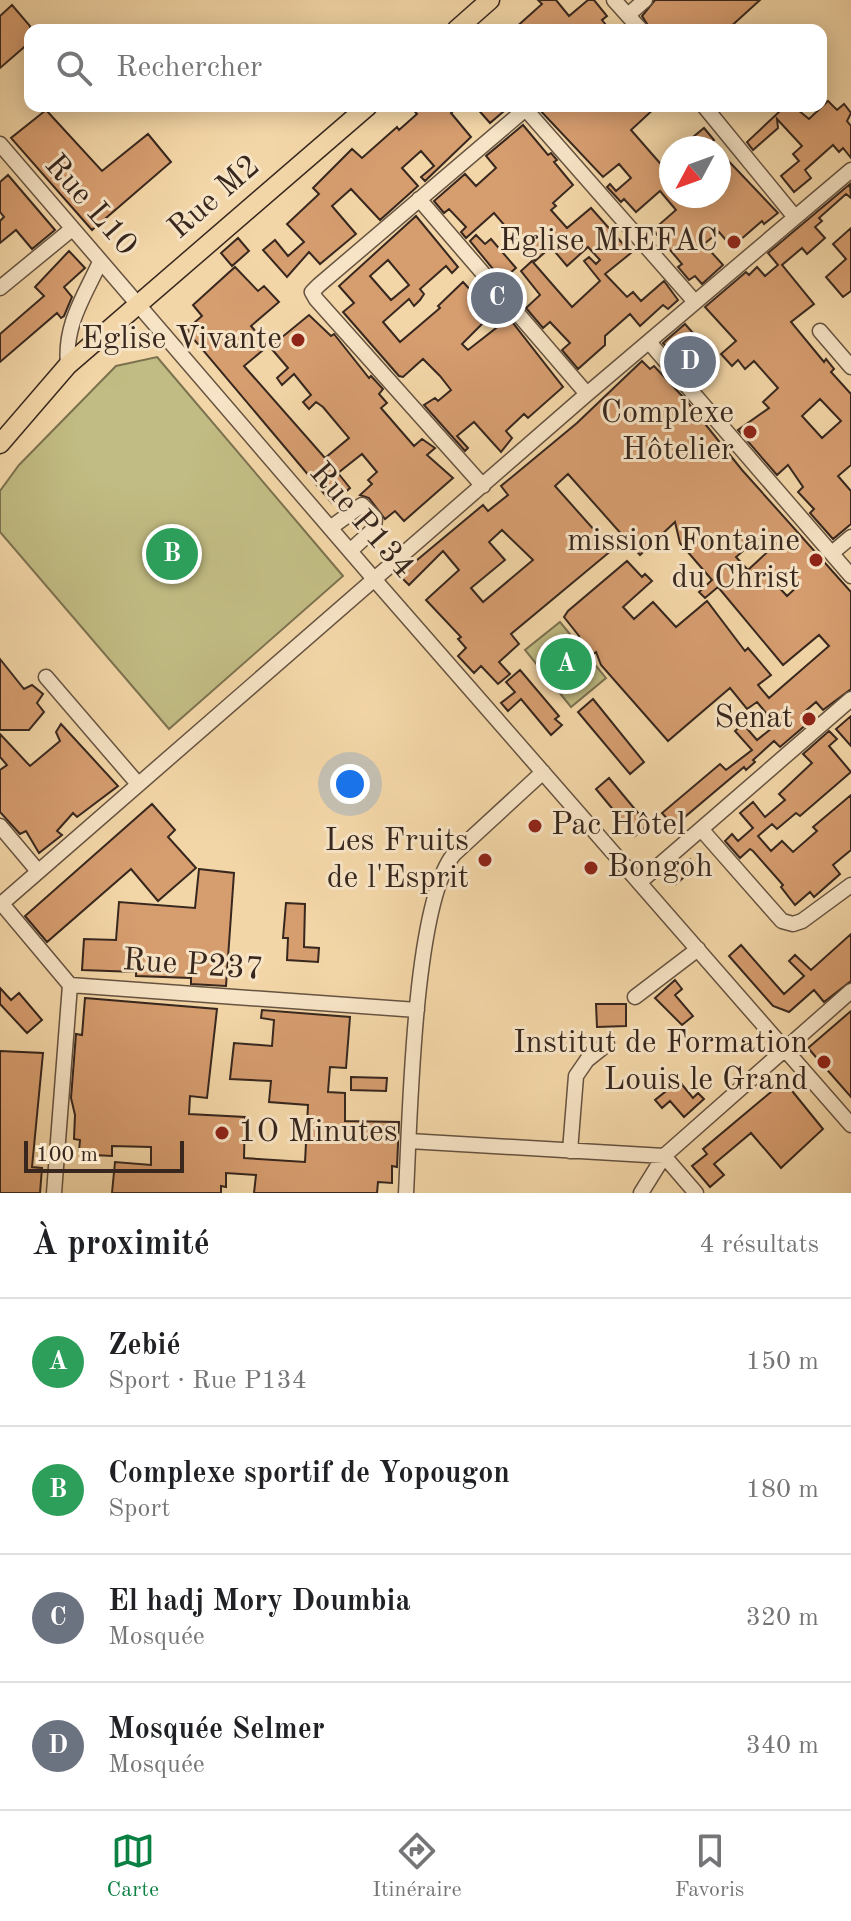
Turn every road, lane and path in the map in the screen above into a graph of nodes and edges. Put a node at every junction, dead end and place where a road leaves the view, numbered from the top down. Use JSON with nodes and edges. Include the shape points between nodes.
{"nodes":[{"id":1,"x":490,"y":0,"type":"edge"},
{"id":2,"x":614,"y":0,"type":"edge"},
{"id":3,"x":645,"y":0,"type":"edge"},
{"id":4,"x":628,"y":15,"type":"junction"},
{"id":5,"x":463,"y":24,"type":"edge"},
{"id":6,"x":636,"y":24,"type":"edge"},
{"id":7,"x":361,"y":112,"type":"edge"},
{"id":8,"x":709,"y":112,"type":"edge"},
{"id":9,"x":0,"y":144,"type":"edge"},
{"id":10,"x":851,"y":170,"type":"edge"},
{"id":11,"x":419,"y":199,"type":"junction"},
{"id":12,"x":794,"y":216,"type":"junction"},
{"id":13,"x":72,"y":229,"type":"junction"},
{"id":14,"x":100,"y":262,"type":"junction"},
{"id":15,"x":0,"y":288,"type":"edge"},
{"id":16,"x":695,"y":302,"type":"junction"},
{"id":17,"x":138,"y":304,"type":"junction"},
{"id":18,"x":820,"y":331,"type":"dead end"},
{"id":19,"x":649,"y":342,"type":"junction"},
{"id":20,"x":68,"y":365,"type":"junction"},
{"id":21,"x":851,"y":367,"type":"edge"},
{"id":22,"x":587,"y":394,"type":"junction"},
{"id":23,"x":0,"y":444,"type":"edge"},
{"id":24,"x":483,"y":486,"type":"junction"},
{"id":25,"x":330,"y":528,"type":"junction"},
{"id":26,"x":851,"y":537,"type":"edge"},
{"id":27,"x":350,"y":551,"type":"junction"},
{"id":28,"x":832,"y":553,"type":"junction"},
{"id":29,"x":851,"y":576,"type":"edge"},
{"id":30,"x":374,"y":579,"type":"junction"},
{"id":31,"x":46,"y":677,"type":"dead end"},
{"id":32,"x":851,"y":699,"type":"edge"},
{"id":33,"x":543,"y":772,"type":"junction"},
{"id":34,"x":138,"y":784,"type":"junction"},
{"id":35,"x":0,"y":826,"type":"edge"},
{"id":36,"x":701,"y":829,"type":"junction"},
{"id":37,"x":37,"y":870,"type":"junction"},
{"id":38,"x":641,"y":881,"type":"junction"},
{"id":39,"x":851,"y":885,"type":"edge"},
{"id":40,"x":1,"y":904,"type":"edge"},
{"id":41,"x":698,"y":949,"type":"junction"},
{"id":42,"x":70,"y":985,"type":"junction"},
{"id":43,"x":851,"y":991,"type":"edge"},
{"id":44,"x":635,"y":997,"type":"dead end"},
{"id":45,"x":417,"y":1010,"type":"junction"},
{"id":46,"x":607,"y":1044,"type":"dead end"},
{"id":47,"x":784,"y":1049,"type":"junction"},
{"id":48,"x":851,"y":1125,"type":"edge"},
{"id":49,"x":409,"y":1141,"type":"junction"},
{"id":50,"x":570,"y":1151,"type":"junction"},
{"id":51,"x":664,"y":1156,"type":"junction"},
{"id":52,"x":54,"y":1193,"type":"edge"},
{"id":53,"x":406,"y":1193,"type":"edge"},
{"id":54,"x":641,"y":1193,"type":"edge"},
{"id":55,"x":696,"y":1193,"type":"edge"}],
"edges":[{"from":1,"to":5,"type":"main road"},
{"from":2,"to":4,"type":"street"},
{"from":3,"to":4,"type":"street"},
{"from":4,"to":6,"type":"street"},
{"from":7,"to":17,"type":"main road","name":"Rue M2"},
{"from":8,"to":12,"type":"street"},
{"from":9,"to":13,"type":"street","name":"Rue L10"},
{"from":10,"to":12,"type":"street"},
{"from":11,"to":16,"type":"street","via":[[528,112]]},
{"from":11,"to":22,"type":"street"},
{"from":11,"to":24,"type":"street","via":[[312,292]]},
{"from":12,"to":16,"type":"street"},
{"from":13,"to":14,"type":"street","name":"Rue L10"},
{"from":13,"to":15,"type":"street"},
{"from":14,"to":17,"type":"street","name":"Rue L10"},
{"from":14,"to":20,"type":"street","via":[[69,324]]},
{"from":16,"to":19,"type":"street"},
{"from":17,"to":20,"type":"main road","name":"Rue M2"},
{"from":17,"to":25,"type":"street","name":"Rue P134"},
{"from":18,"to":21,"type":"street"},
{"from":19,"to":22,"type":"street"},
{"from":19,"to":28,"type":"street"},
{"from":20,"to":23,"type":"main road","name":"Rue M2"},
{"from":22,"to":24,"type":"street"},
{"from":24,"to":30,"type":"street"},
{"from":25,"to":27,"type":"street","name":"Rue P134"},
{"from":25,"to":27,"type":"street","via":[[362,505],[375,518],[374,529]]},
{"from":26,"to":28,"type":"street"},
{"from":27,"to":30,"type":"street","name":"Rue P134"},
{"from":28,"to":29,"type":"street"},
{"from":30,"to":33,"type":"street","name":"Rue P134"},
{"from":30,"to":34,"type":"street"},
{"from":31,"to":34,"type":"street"},
{"from":32,"to":36,"type":"street"},
{"from":33,"to":38,"type":"street","name":"Rue P134"},
{"from":33,"to":45,"type":"street","via":[[445,866],[434,892]]},
{"from":34,"to":37,"type":"street"},
{"from":35,"to":37,"type":"street"},
{"from":36,"to":38,"type":"street"},
{"from":36,"to":39,"type":"street","via":[[782,921],[802,921]]},
{"from":37,"to":40,"type":"street"},
{"from":38,"to":41,"type":"street","name":"Rue P134"},
{"from":40,"to":42,"type":"street"},
{"from":41,"to":44,"type":"street"},
{"from":41,"to":47,"type":"street","name":"Rue P134"},
{"from":42,"to":45,"type":"street","name":"Rue P237"},
{"from":42,"to":52,"type":"street"},
{"from":43,"to":47,"type":"street"},
{"from":45,"to":49,"type":"street"},
{"from":46,"to":50,"type":"street","via":[[578,1069]]},
{"from":47,"to":48,"type":"street","name":"Rue P134"},
{"from":47,"to":51,"type":"street"},
{"from":49,"to":50,"type":"street"},
{"from":49,"to":53,"type":"street"},
{"from":50,"to":51,"type":"street"},
{"from":51,"to":54,"type":"street"},
{"from":51,"to":55,"type":"street"}]}
